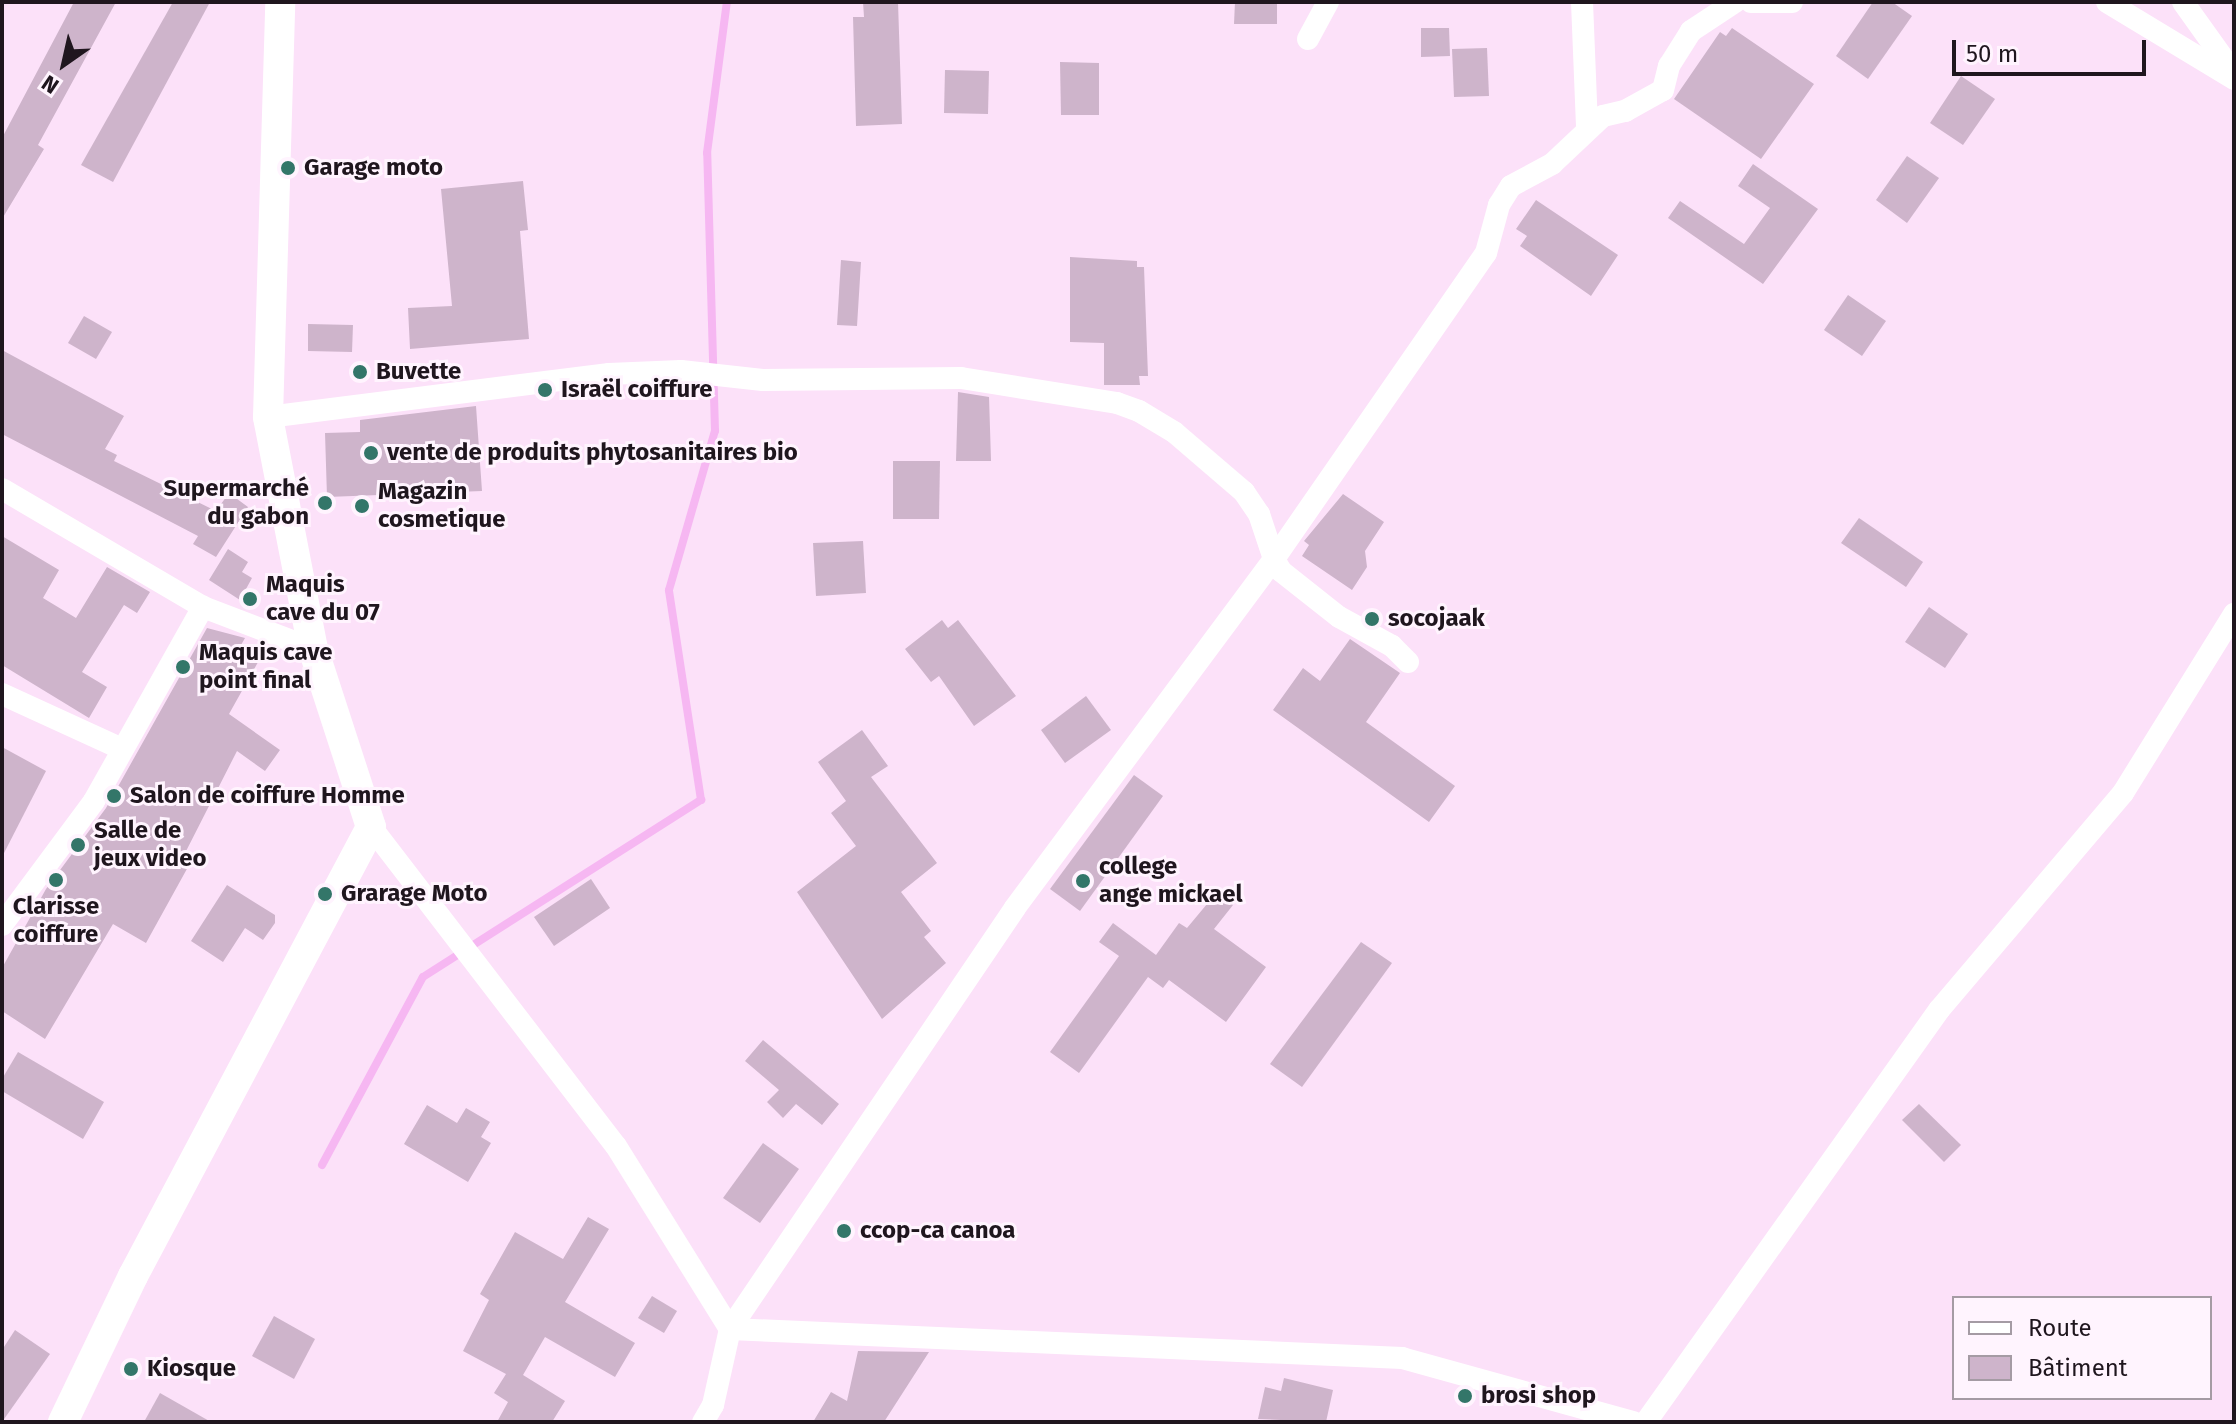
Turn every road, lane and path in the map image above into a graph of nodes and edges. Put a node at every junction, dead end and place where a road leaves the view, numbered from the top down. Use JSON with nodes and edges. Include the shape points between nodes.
{"nodes":[{"id":1,"x":280,"y":2,"type":"edge"},
{"id":2,"x":1328,"y":2,"type":"edge"},
{"id":3,"x":1582,"y":2,"type":"edge"},
{"id":4,"x":1735,"y":2,"type":"edge"},
{"id":5,"x":1751,"y":2,"type":"edge"},
{"id":6,"x":1792,"y":2,"type":"edge"},
{"id":7,"x":2107,"y":2,"type":"edge"},
{"id":8,"x":2183,"y":2,"type":"edge"},
{"id":9,"x":1308,"y":39,"type":"dead end"},
{"id":10,"x":2234,"y":76,"type":"edge"},
{"id":11,"x":1587,"y":129,"type":"junction"},
{"id":12,"x":268,"y":417,"type":"junction"},
{"id":13,"x":2,"y":489,"type":"edge"},
{"id":14,"x":1274,"y":559,"type":"junction"},
{"id":15,"x":203,"y":607,"type":"junction"},
{"id":16,"x":2234,"y":614,"type":"edge"},
{"id":17,"x":313,"y":649,"type":"junction"},
{"id":18,"x":1408,"y":662,"type":"dead end"},
{"id":19,"x":2,"y":694,"type":"edge"},
{"id":20,"x":122,"y":749,"type":"junction"},
{"id":21,"x":371,"y":827,"type":"junction"},
{"id":22,"x":2,"y":925,"type":"edge"},
{"id":23,"x":730,"y":1329,"type":"junction"},
{"id":24,"x":1631,"y":1421,"type":"edge"},
{"id":25,"x":63,"y":1422,"type":"edge"},
{"id":26,"x":703,"y":1422,"type":"edge"}],
"edges":[{"from":1,"to":12,"type":"main road"},
{"from":2,"to":9,"type":"street"},
{"from":3,"to":11,"type":"street"},
{"from":4,"to":11,"type":"street","via":[[1691,31],[1669,66],[1663,90],[1625,111],[1603,116]]},
{"from":5,"to":6,"type":"street"},
{"from":7,"to":10,"type":"street"},
{"from":8,"to":10,"type":"street"},
{"from":11,"to":14,"type":"street","via":[[1552,164],[1504,196],[1486,253]]},
{"from":12,"to":14,"type":"street","via":[[609,374],[681,371],[763,380],[961,378],[1117,403],[1157,420],[1244,492],[1259,514]]},
{"from":12,"to":17,"type":"main road"},
{"from":13,"to":15,"type":"street"},
{"from":14,"to":18,"type":"street","via":[[1281,571],[1339,617],[1392,646]]},
{"from":14,"to":23,"type":"street","via":[[1015,908]]},
{"from":15,"to":17,"type":"street"},
{"from":15,"to":20,"type":"street"},
{"from":16,"to":24,"type":"street","via":[[2123,793],[1939,1010]]},
{"from":17,"to":21,"type":"main road"},
{"from":19,"to":20,"type":"street"},
{"from":20,"to":22,"type":"street","via":[[94,801]]},
{"from":21,"to":23,"type":"street","via":[[616,1146]]},
{"from":21,"to":25,"type":"main road","via":[[147,1248]]},
{"from":23,"to":24,"type":"street","via":[[1402,1358]]},
{"from":23,"to":26,"type":"street","via":[[713,1405]]}]}
